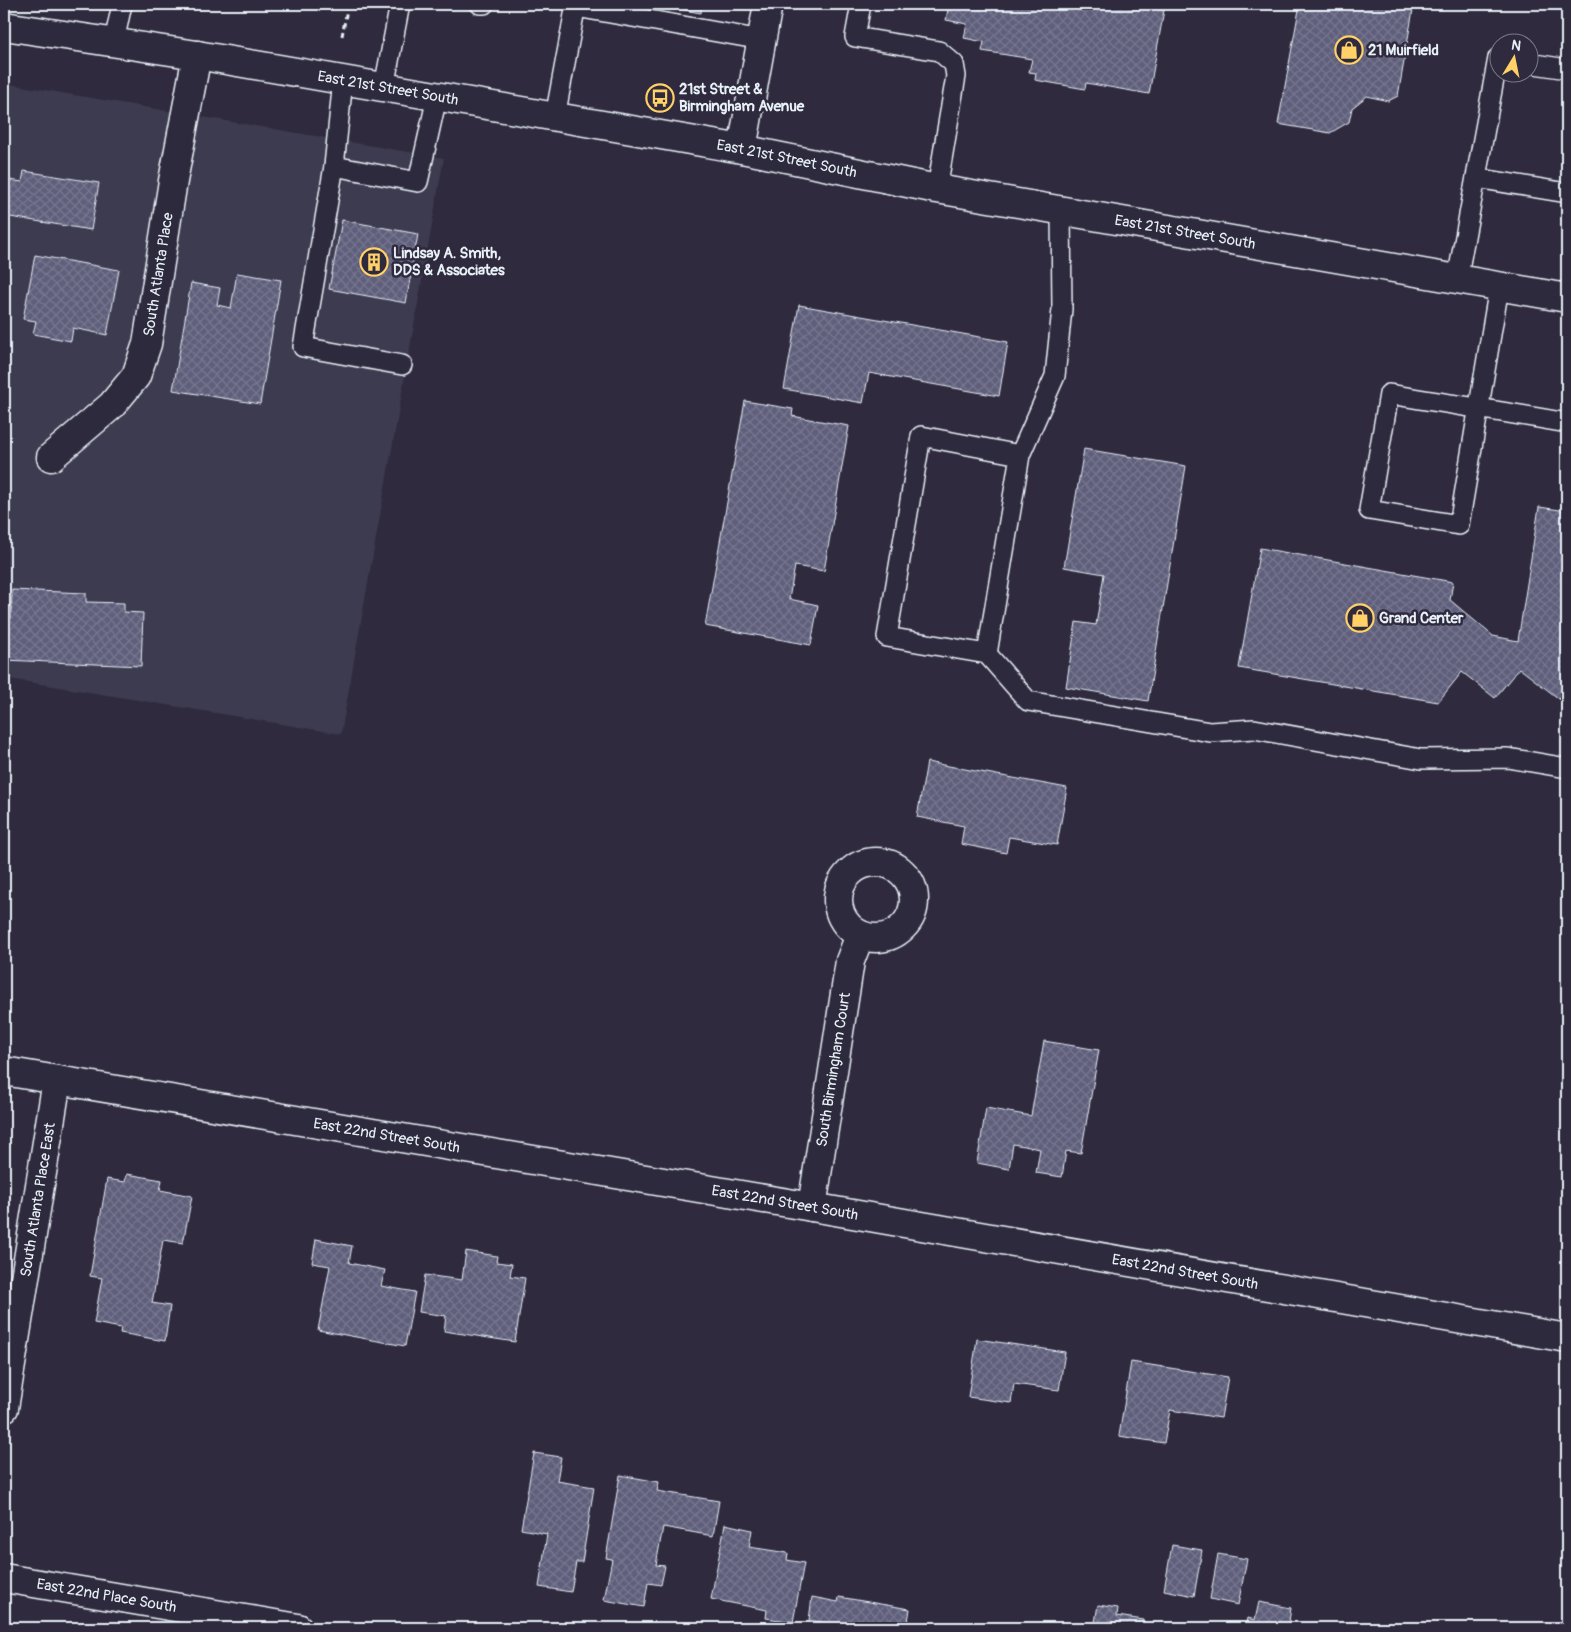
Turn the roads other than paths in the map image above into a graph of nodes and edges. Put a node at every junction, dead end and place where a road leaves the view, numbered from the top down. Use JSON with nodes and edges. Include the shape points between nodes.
{"nodes":[{"id":1,"x":122,"y":4,"type":"edge"},
{"id":2,"x":400,"y":4,"type":"edge"},
{"id":3,"x":480,"y":4,"type":"edge"},
{"id":4,"x":484,"y":4,"type":"edge"},
{"id":5,"x":768,"y":4,"type":"edge"},
{"id":6,"x":860,"y":4,"type":"edge"},
{"id":7,"x":576,"y":6,"type":"edge"},
{"id":8,"x":4,"y":26,"type":"edge"},
{"id":9,"x":762,"y":40,"type":"junction"},
{"id":10,"x":114,"y":42,"type":"junction"},
{"id":11,"x":197,"y":55,"type":"junction"},
{"id":12,"x":1538,"y":65,"type":"edge"},
{"id":13,"x":1567,"y":69,"type":"edge"},
{"id":14,"x":343,"y":80,"type":"junction"},
{"id":15,"x":1494,"y":82,"type":"edge"},
{"id":16,"x":384,"y":87,"type":"junction"},
{"id":17,"x":436,"y":97,"type":"junction"},
{"id":18,"x":555,"y":117,"type":"junction"},
{"id":19,"x":742,"y":149,"type":"junction"},
{"id":20,"x":334,"y":166,"type":"junction"},
{"id":21,"x":1476,"y":178,"type":"junction"},
{"id":22,"x":937,"y":189,"type":"junction"},
{"id":23,"x":1567,"y":193,"type":"edge"},
{"id":24,"x":1061,"y":211,"type":"junction"},
{"id":25,"x":1458,"y":280,"type":"junction"},
{"id":26,"x":1499,"y":287,"type":"junction"},
{"id":27,"x":1567,"y":298,"type":"edge"},
{"id":28,"x":402,"y":365,"type":"dead end"},
{"id":29,"x":1478,"y":409,"type":"junction"},
{"id":30,"x":1567,"y":423,"type":"edge"},
{"id":31,"x":1020,"y":455,"type":"junction"},
{"id":32,"x":51,"y":456,"type":"dead end"},
{"id":33,"x":987,"y":654,"type":"junction"},
{"id":34,"x":1567,"y":768,"type":"edge"},
{"id":35,"x":860,"y":935,"type":"dead end"},
{"id":36,"x":4,"y":1071,"type":"edge"},
{"id":37,"x":57,"y":1080,"type":"junction"},
{"id":38,"x":812,"y":1207,"type":"junction"},
{"id":39,"x":1567,"y":1338,"type":"edge"},
{"id":40,"x":4,"y":1408,"type":"edge"},
{"id":41,"x":4,"y":1578,"type":"edge"},
{"id":42,"x":298,"y":1628,"type":"edge"}],
"edges":[{"from":1,"to":10,"type":"lane"},
{"from":2,"to":16,"type":"lane"},
{"from":3,"to":4,"type":"lane"},
{"from":5,"to":9,"type":"street"},
{"from":6,"to":22,"type":"lane","via":[[855,38],[939,51],[954,64],[956,76]]},
{"from":7,"to":9,"type":"lane"},
{"from":7,"to":18,"type":"lane"},
{"from":8,"to":10,"type":"street","name":"East 21st Street South"},
{"from":9,"to":19,"type":"street"},
{"from":10,"to":11,"type":"street","name":"East 21st Street South"},
{"from":11,"to":14,"type":"street","name":"East 21st Street South"},
{"from":11,"to":32,"type":"street","name":"South Atlanta Place","via":[[173,181],[148,344],[136,376],[112,405]]},
{"from":12,"to":13,"type":"lane"},
{"from":14,"to":16,"type":"street","name":"East 21st Street South"},
{"from":14,"to":20,"type":"lane"},
{"from":15,"to":21,"type":"lane"},
{"from":16,"to":17,"type":"street","name":"East 21st Street South"},
{"from":17,"to":18,"type":"street","name":"East 21st Street South"},
{"from":17,"to":20,"type":"lane","via":[[418,182]]},
{"from":18,"to":19,"type":"street","name":"East 21st Street South"},
{"from":19,"to":22,"type":"street","name":"East 21st Street South"},
{"from":20,"to":28,"type":"lane","via":[[303,347]]},
{"from":21,"to":23,"type":"lane"},
{"from":21,"to":25,"type":"lane"},
{"from":22,"to":24,"type":"street","name":"East 21st Street South"},
{"from":24,"to":25,"type":"street","name":"East 21st Street South"},
{"from":24,"to":31,"type":"lane","via":[[1062,309],[1055,376]]},
{"from":25,"to":26,"type":"street","name":"East 21st Street South"},
{"from":26,"to":27,"type":"street","name":"East 21st Street South"},
{"from":26,"to":29,"type":"lane"},
{"from":29,"to":29,"type":"lane","via":[[1459,525],[1369,510],[1389,394]]},
{"from":29,"to":30,"type":"lane"},
{"from":31,"to":33,"type":"lane"},
{"from":31,"to":33,"type":"lane","via":[[921,436],[887,637]]},
{"from":33,"to":34,"type":"lane","via":[[1028,701],[1210,732],[1254,729],[1421,759],[1508,758]]},
{"from":35,"to":38,"type":"street","name":"South Birmingham Court","via":[[850,961]]},
{"from":36,"to":37,"type":"street","name":"East 22nd Street South"},
{"from":37,"to":38,"type":"street","name":"East 22nd Street South"},
{"from":37,"to":40,"type":"street","name":"South Atlanta Place East"},
{"from":38,"to":39,"type":"street","name":"East 22nd Street South"},
{"from":41,"to":42,"type":"street","name":"East 22nd Place South"}]}
